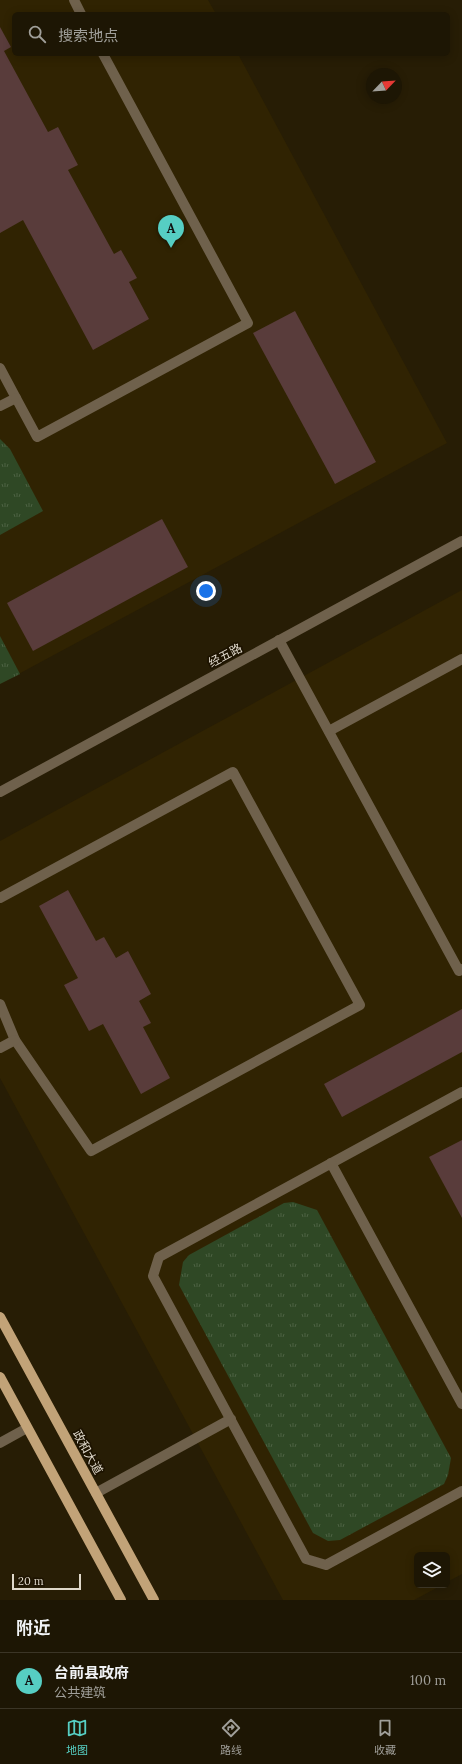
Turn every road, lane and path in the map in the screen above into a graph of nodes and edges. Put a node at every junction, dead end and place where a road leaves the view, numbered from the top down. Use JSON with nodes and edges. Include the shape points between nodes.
{"nodes":[{"id":1,"x":74,"y":0,"type":"edge"},
{"id":2,"x":80,"y":12,"type":"edge"},
{"id":3,"x":104,"y":56,"type":"edge"},
{"id":4,"x":0,"y":368,"type":"edge"},
{"id":5,"x":16,"y":398,"type":"junction"},
{"id":6,"x":0,"y":406,"type":"edge"},
{"id":7,"x":462,"y":541,"type":"edge"},
{"id":8,"x":280,"y":640,"type":"junction"},
{"id":9,"x":462,"y":659,"type":"edge"},
{"id":10,"x":329,"y":731,"type":"junction"},
{"id":11,"x":0,"y":792,"type":"edge"},
{"id":12,"x":0,"y":898,"type":"edge"},
{"id":13,"x":462,"y":969,"type":"edge"},
{"id":14,"x":0,"y":1004,"type":"edge"},
{"id":15,"x":15,"y":1040,"type":"junction"},
{"id":16,"x":0,"y":1048,"type":"edge"},
{"id":17,"x":462,"y":1092,"type":"edge"},
{"id":18,"x":331,"y":1163,"type":"junction"},
{"id":19,"x":0,"y":1317,"type":"edge"},
{"id":20,"x":0,"y":1377,"type":"edge"},
{"id":21,"x":462,"y":1404,"type":"edge"},
{"id":22,"x":231,"y":1419,"type":"junction"},
{"id":23,"x":27,"y":1428,"type":"junction"},
{"id":24,"x":0,"y":1442,"type":"edge"},
{"id":25,"x":462,"y":1491,"type":"edge"},
{"id":26,"x":96,"y":1493,"type":"junction"},
{"id":27,"x":121,"y":1600,"type":"edge"},
{"id":28,"x":154,"y":1600,"type":"edge"}],
"edges":[{"from":1,"to":2,"type":"street"},
{"from":3,"to":5,"type":"street","via":[[248,323],[37,437]]},
{"from":4,"to":5,"type":"street"},
{"from":5,"to":6,"type":"street"},
{"from":7,"to":8,"type":"street","name":"经五路"},
{"from":8,"to":10,"type":"street"},
{"from":8,"to":11,"type":"street","name":"经五路"},
{"from":9,"to":10,"type":"street"},
{"from":10,"to":13,"type":"street","via":[[459,971]]},
{"from":12,"to":15,"type":"street","via":[[233,772],[360,1005],[91,1151]]},
{"from":14,"to":15,"type":"street"},
{"from":15,"to":16,"type":"street"},
{"from":17,"to":18,"type":"street"},
{"from":18,"to":21,"type":"street"},
{"from":18,"to":22,"type":"street","via":[[159,1257],[153,1276]]},
{"from":19,"to":26,"type":"main road","name":"政和大道"},
{"from":20,"to":23,"type":"main road"},
{"from":22,"to":25,"type":"street","via":[[306,1559],[326,1565]]},
{"from":22,"to":26,"type":"street"},
{"from":23,"to":24,"type":"street"},
{"from":23,"to":27,"type":"main road"},
{"from":26,"to":28,"type":"main road","name":"政和大道"}]}
